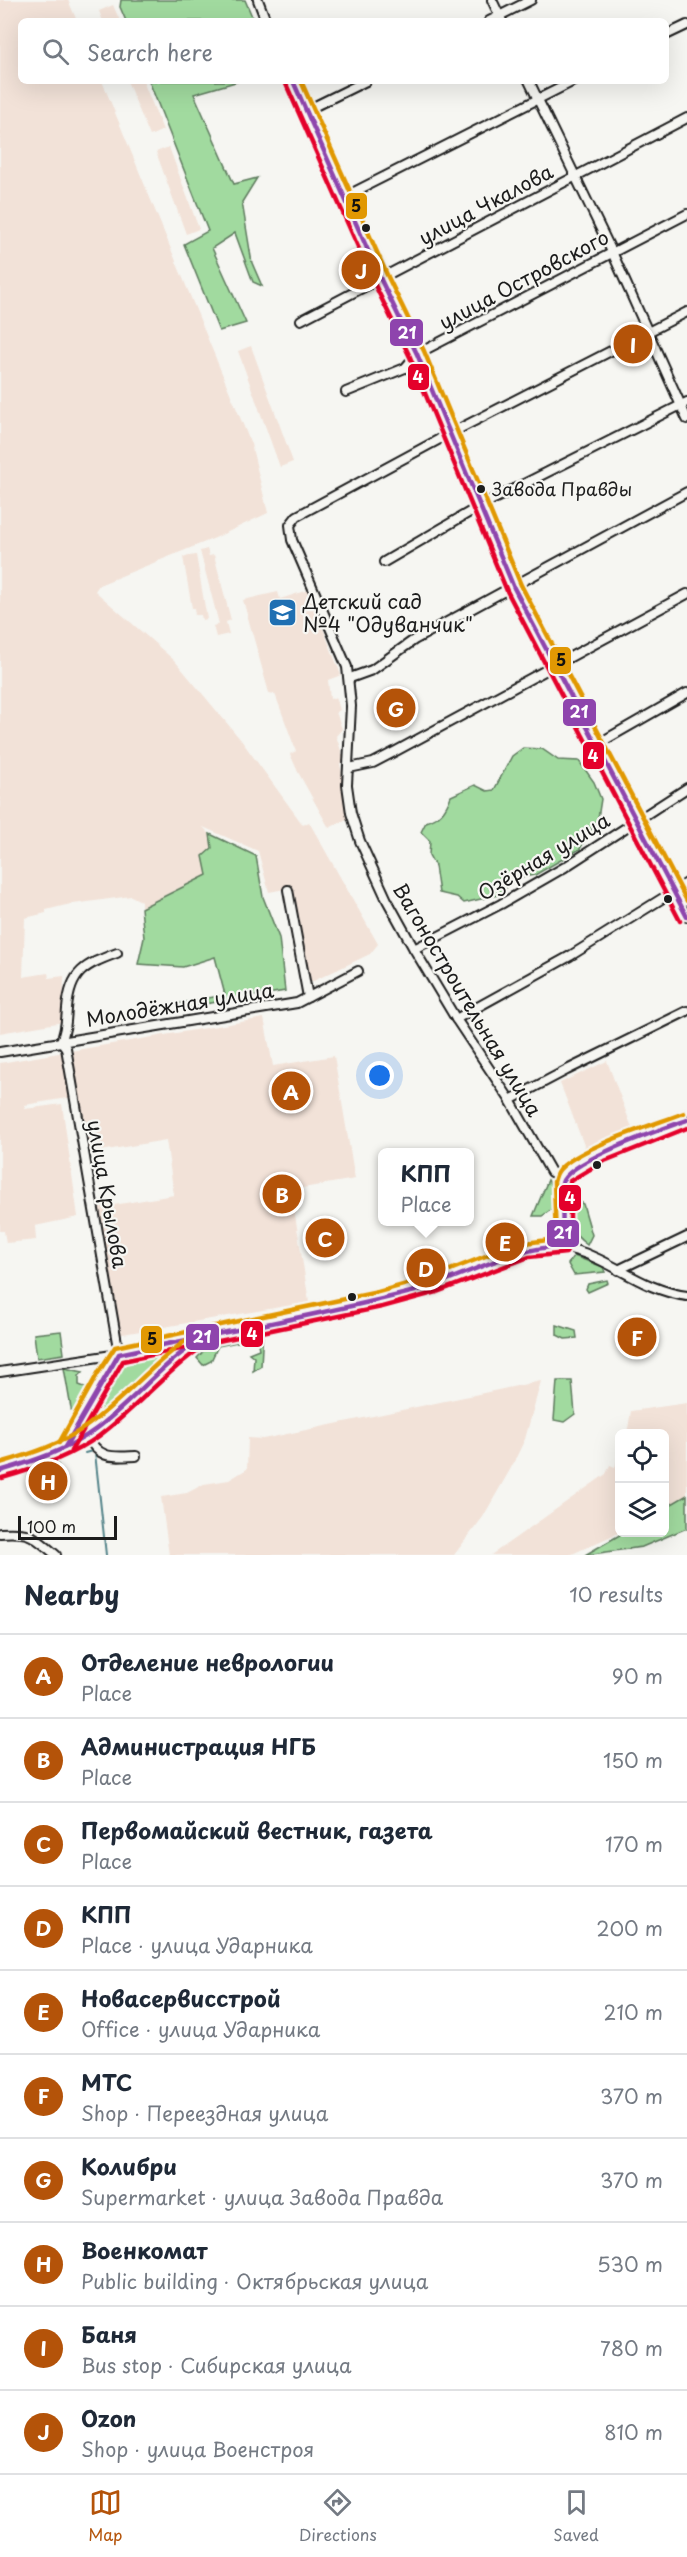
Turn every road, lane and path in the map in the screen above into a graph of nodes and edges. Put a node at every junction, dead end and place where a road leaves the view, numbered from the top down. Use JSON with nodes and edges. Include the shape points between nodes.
{"nodes":[{"id":1,"x":258,"y":0,"type":"edge"},
{"id":2,"x":492,"y":0,"type":"edge"},
{"id":3,"x":531,"y":0,"type":"edge"},
{"id":4,"x":265,"y":18,"type":"edge"},
{"id":5,"x":500,"y":18,"type":"edge"},
{"id":6,"x":502,"y":18,"type":"edge"},
{"id":7,"x":687,"y":25,"type":"edge"},
{"id":8,"x":669,"y":34,"type":"edge"},
{"id":9,"x":294,"y":84,"type":"edge"},
{"id":10,"x":360,"y":84,"type":"edge"},
{"id":11,"x":530,"y":84,"type":"edge"},
{"id":12,"x":568,"y":84,"type":"edge"},
{"id":13,"x":537,"y":99,"type":"junction"},
{"id":14,"x":307,"y":110,"type":"junction"},
{"id":15,"x":687,"y":117,"type":"edge"},
{"id":16,"x":576,"y":176,"type":"junction"},
{"id":17,"x":344,"y":196,"type":"junction"},
{"id":18,"x":687,"y":214,"type":"edge"},
{"id":19,"x":612,"y":252,"type":"junction"},
{"id":20,"x":381,"y":280,"type":"junction"},
{"id":21,"x":687,"y":312,"type":"edge"},
{"id":22,"x":301,"y":320,"type":"dead end"},
{"id":23,"x":649,"y":332,"type":"junction"},
{"id":24,"x":417,"y":354,"type":"junction"},
{"id":25,"x":346,"y":393,"type":"dead end"},
{"id":26,"x":684,"y":404,"type":"edge"},
{"id":27,"x":687,"y":419,"type":"edge"},
{"id":28,"x":449,"y":434,"type":"junction"},
{"id":29,"x":687,"y":492,"type":"edge"},
{"id":30,"x":480,"y":506,"type":"junction"},
{"id":31,"x":384,"y":562,"type":"dead end"},
{"id":32,"x":514,"y":588,"type":"junction"},
{"id":33,"x":687,"y":594,"type":"edge"},
{"id":34,"x":553,"y":665,"type":"junction"},
{"id":35,"x":350,"y":678,"type":"junction"},
{"id":36,"x":687,"y":693,"type":"edge"},
{"id":37,"x":596,"y":745,"type":"junction"},
{"id":38,"x":349,"y":768,"type":"junction"},
{"id":39,"x":687,"y":788,"type":"edge"},
{"id":40,"x":634,"y":820,"type":"junction"},
{"id":41,"x":687,"y":883,"type":"edge"},
{"id":42,"x":288,"y":890,"type":"dead end"},
{"id":43,"x":673,"y":890,"type":"junction"},
{"id":44,"x":687,"y":917,"type":"edge"},
{"id":45,"x":414,"y":949,"type":"junction"},
{"id":46,"x":117,"y":953,"type":"dead end"},
{"id":47,"x":358,"y":971,"type":"dead end"},
{"id":48,"x":308,"y":997,"type":"junction"},
{"id":49,"x":687,"y":1011,"type":"edge"},
{"id":50,"x":456,"y":1019,"type":"junction"},
{"id":51,"x":61,"y":1041,"type":"junction"},
{"id":52,"x":0,"y":1052,"type":"edge"},
{"id":53,"x":510,"y":1100,"type":"junction"},
{"id":54,"x":687,"y":1120,"type":"edge"},
{"id":55,"x":563,"y":1177,"type":"junction"},
{"id":56,"x":687,"y":1237,"type":"edge"},
{"id":57,"x":563,"y":1246,"type":"junction"},
{"id":58,"x":618,"y":1270,"type":"junction"},
{"id":59,"x":687,"y":1296,"type":"edge"},
{"id":60,"x":211,"y":1334,"type":"junction"},
{"id":61,"x":153,"y":1346,"type":"junction"},
{"id":62,"x":118,"y":1354,"type":"junction"},
{"id":63,"x":161,"y":1370,"type":"junction"},
{"id":64,"x":0,"y":1372,"type":"edge"},
{"id":65,"x":90,"y":1404,"type":"junction"},
{"id":66,"x":109,"y":1417,"type":"junction"},
{"id":67,"x":87,"y":1435,"type":"junction"},
{"id":68,"x":65,"y":1447,"type":"junction"},
{"id":69,"x":136,"y":1456,"type":"dead end"},
{"id":70,"x":0,"y":1471,"type":"edge"},
{"id":71,"x":0,"y":1533,"type":"edge"},
{"id":72,"x":56,"y":1555,"type":"edge"}],
"edges":[{"from":1,"to":4,"type":"street"},
{"from":2,"to":5,"type":"street"},
{"from":3,"to":6,"type":"street"},
{"from":7,"to":8,"type":"street"},
{"from":9,"to":14,"type":"street"},
{"from":10,"to":14,"type":"street"},
{"from":11,"to":13,"type":"street"},
{"from":12,"to":13,"type":"street"},
{"from":13,"to":16,"type":"street"},
{"from":13,"to":17,"type":"street"},
{"from":14,"to":17,"type":"street"},
{"from":15,"to":16,"type":"street","name":"улица Чкалова"},
{"from":16,"to":19,"type":"street"},
{"from":16,"to":20,"type":"street","name":"улица Чкалова"},
{"from":17,"to":20,"type":"street"},
{"from":18,"to":19,"type":"street","name":"улица Островского"},
{"from":19,"to":23,"type":"street"},
{"from":19,"to":24,"type":"street","name":"улица Островского"},
{"from":20,"to":22,"type":"street","name":"улица Чкалова"},
{"from":20,"to":24,"type":"street"},
{"from":21,"to":23,"type":"street"},
{"from":23,"to":26,"type":"street"},
{"from":23,"to":28,"type":"street"},
{"from":24,"to":25,"type":"street","name":"улица Островского","via":[[405,368]]},
{"from":24,"to":28,"type":"street"},
{"from":26,"to":27,"type":"street"},
{"from":26,"to":30,"type":"street"},
{"from":28,"to":30,"type":"street"},
{"from":28,"to":35,"type":"street","name":"Вагоностроительная улица","via":[[291,522],[292,540]]},
{"from":29,"to":32,"type":"street"},
{"from":30,"to":31,"type":"street"},
{"from":30,"to":32,"type":"street"},
{"from":32,"to":34,"type":"street"},
{"from":32,"to":35,"type":"street","via":[[414,640],[372,670]]},
{"from":33,"to":34,"type":"street"},
{"from":34,"to":37,"type":"street"},
{"from":34,"to":38,"type":"street","via":[[373,763]]},
{"from":35,"to":38,"type":"street","name":"Вагоностроительная улица"},
{"from":36,"to":37,"type":"street"},
{"from":37,"to":40,"type":"street"},
{"from":38,"to":45,"type":"street","name":"Вагоностроительная улица","via":[[351,813],[360,841]]},
{"from":39,"to":40,"type":"street","name":"Озёрная улица"},
{"from":40,"to":43,"type":"street"},
{"from":40,"to":45,"type":"street","name":"Озёрная улица","via":[[565,867]]},
{"from":41,"to":43,"type":"street"},
{"from":42,"to":48,"type":"street"},
{"from":43,"to":44,"type":"street"},
{"from":43,"to":50,"type":"street","via":[[570,956]]},
{"from":45,"to":50,"type":"street","name":"Вагоностроительная улица"},
{"from":46,"to":51,"type":"street","via":[[82,968],[75,978]]},
{"from":47,"to":48,"type":"street","name":"Молодёжная улица"},
{"from":48,"to":51,"type":"street","name":"Молодёжная улица","via":[[297,1003]]},
{"from":49,"to":53,"type":"street"},
{"from":50,"to":53,"type":"street","name":"Вагоностроительная улица"},
{"from":51,"to":52,"type":"street","name":"Молодёжная улица"},
{"from":51,"to":62,"type":"street","name":"улица Крылова","via":[[66,1047]]},
{"from":53,"to":55,"type":"street","name":"Вагоностроительная улица","via":[[551,1172]]},
{"from":54,"to":55,"type":"street","via":[[597,1156],[567,1171]]},
{"from":55,"to":57,"type":"street"},
{"from":56,"to":58,"type":"street"},
{"from":57,"to":58,"type":"street","via":[[590,1253]]},
{"from":57,"to":60,"type":"street","via":[[534,1247],[442,1283],[388,1298]]},
{"from":58,"to":59,"type":"street","via":[[655,1289]]},
{"from":60,"to":61,"type":"street"},
{"from":60,"to":63,"type":"street"},
{"from":61,"to":62,"type":"street"},
{"from":61,"to":63,"type":"street","via":[[163,1350],[166,1359]]},
{"from":62,"to":64,"type":"street"},
{"from":62,"to":65,"type":"street"},
{"from":63,"to":66,"type":"street"},
{"from":65,"to":66,"type":"street","via":[[89,1415],[95,1420]]},
{"from":65,"to":68,"type":"street"},
{"from":66,"to":67,"type":"street"},
{"from":67,"to":68,"type":"street"},
{"from":67,"to":69,"type":"street","via":[[107,1457]]},
{"from":68,"to":70,"type":"street","via":[[40,1460]]},
{"from":71,"to":72,"type":"street","via":[[32,1535]]}]}
